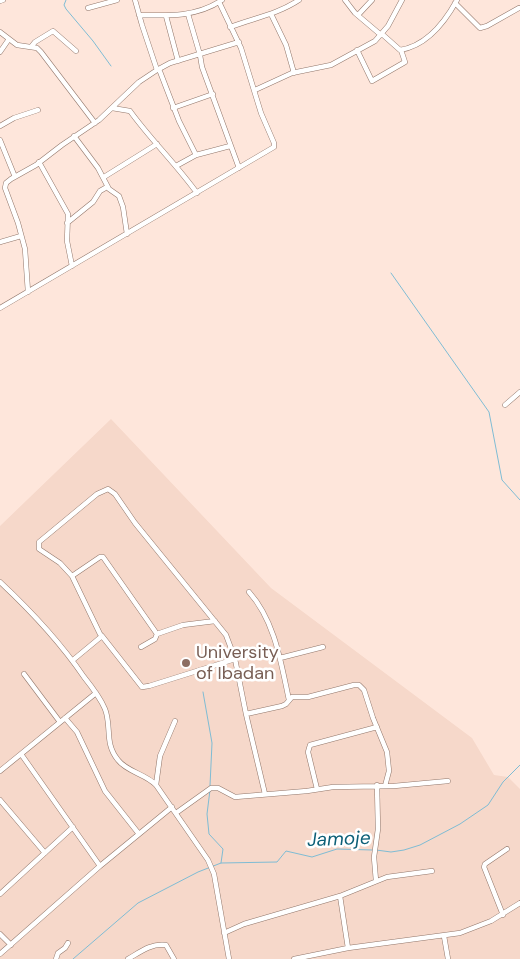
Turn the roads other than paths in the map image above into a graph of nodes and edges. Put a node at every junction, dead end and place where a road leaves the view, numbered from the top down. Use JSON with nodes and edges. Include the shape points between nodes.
{"nodes":[{"id":1,"x":117,"y":0,"type":"edge"},
{"id":2,"x":135,"y":0,"type":"edge"},
{"id":3,"x":299,"y":0,"type":"edge"},
{"id":4,"x":345,"y":0,"type":"edge"},
{"id":5,"x":372,"y":0,"type":"edge"},
{"id":6,"x":402,"y":0,"type":"edge"},
{"id":7,"x":221,"y":1,"type":"edge"},
{"id":8,"x":456,"y":2,"type":"edge"},
{"id":9,"x":88,"y":8,"type":"dead end"},
{"id":10,"x":519,"y":8,"type":"edge"},
{"id":11,"x":188,"y":14,"type":"junction"},
{"id":12,"x":272,"y":14,"type":"junction"},
{"id":13,"x":139,"y":15,"type":"junction"},
{"id":14,"x":358,"y":15,"type":"junction"},
{"id":15,"x":166,"y":16,"type":"junction"},
{"id":16,"x":230,"y":27,"type":"junction"},
{"id":17,"x":0,"y":32,"type":"edge"},
{"id":18,"x":381,"y":35,"type":"junction"},
{"id":19,"x":9,"y":39,"type":"junction"},
{"id":20,"x":239,"y":42,"type":"junction"},
{"id":21,"x":32,"y":47,"type":"junction"},
{"id":22,"x":358,"y":50,"type":"junction"},
{"id":23,"x":401,"y":50,"type":"junction"},
{"id":24,"x":76,"y":51,"type":"dead end"},
{"id":25,"x":0,"y":52,"type":"edge"},
{"id":26,"x":200,"y":54,"type":"junction"},
{"id":27,"x":178,"y":61,"type":"junction"},
{"id":28,"x":158,"y":70,"type":"junction"},
{"id":29,"x":294,"y":72,"type":"junction"},
{"id":30,"x":255,"y":90,"type":"junction"},
{"id":31,"x":213,"y":94,"type":"junction"},
{"id":32,"x":112,"y":108,"type":"junction"},
{"id":33,"x":173,"y":108,"type":"junction"},
{"id":34,"x":38,"y":110,"type":"dead end"},
{"id":35,"x":95,"y":123,"type":"junction"},
{"id":36,"x":0,"y":126,"type":"edge"},
{"id":37,"x":74,"y":136,"type":"junction"},
{"id":38,"x":0,"y":140,"type":"edge"},
{"id":39,"x":157,"y":144,"type":"junction"},
{"id":40,"x":230,"y":146,"type":"junction"},
{"id":41,"x":2,"y":150,"type":"edge"},
{"id":42,"x":196,"y":155,"type":"junction"},
{"id":43,"x":39,"y":162,"type":"junction"},
{"id":44,"x":176,"y":166,"type":"junction"},
{"id":45,"x":239,"y":168,"type":"junction"},
{"id":46,"x":15,"y":177,"type":"junction"},
{"id":47,"x":104,"y":177,"type":"junction"},
{"id":48,"x":108,"y":187,"type":"junction"},
{"id":49,"x":197,"y":193,"type":"junction"},
{"id":50,"x":6,"y":194,"type":"junction"},
{"id":51,"x":0,"y":196,"type":"edge"},
{"id":52,"x":69,"y":216,"type":"junction"},
{"id":53,"x":74,"y":218,"type":"junction"},
{"id":54,"x":68,"y":223,"type":"junction"},
{"id":55,"x":127,"y":234,"type":"junction"},
{"id":56,"x":21,"y":236,"type":"junction"},
{"id":57,"x":0,"y":242,"type":"edge"},
{"id":58,"x":72,"y":266,"type":"junction"},
{"id":59,"x":28,"y":292,"type":"junction"},
{"id":60,"x":0,"y":308,"type":"edge"},
{"id":61,"x":520,"y":392,"type":"edge"},
{"id":62,"x":505,"y":405,"type":"dead end"},
{"id":63,"x":72,"y":576,"type":"junction"},
{"id":64,"x":0,"y":582,"type":"edge"},
{"id":65,"x":249,"y":592,"type":"dead end"},
{"id":66,"x":215,"y":621,"type":"junction"},
{"id":67,"x":157,"y":634,"type":"junction"},
{"id":68,"x":102,"y":636,"type":"junction"},
{"id":69,"x":141,"y":647,"type":"dead end"},
{"id":70,"x":323,"y":647,"type":"dead end"},
{"id":71,"x":280,"y":658,"type":"junction"},
{"id":72,"x":235,"y":659,"type":"junction"},
{"id":73,"x":73,"y":660,"type":"junction"},
{"id":74,"x":24,"y":674,"type":"dead end"},
{"id":75,"x":96,"y":693,"type":"junction"},
{"id":76,"x":289,"y":700,"type":"junction"},
{"id":77,"x":246,"y":714,"type":"junction"},
{"id":78,"x":65,"y":718,"type":"junction"},
{"id":79,"x":175,"y":721,"type":"dead end"},
{"id":80,"x":60,"y":722,"type":"junction"},
{"id":81,"x":377,"y":727,"type":"junction"},
{"id":82,"x":21,"y":754,"type":"junction"},
{"id":83,"x":0,"y":771,"type":"edge"},
{"id":84,"x":448,"y":781,"type":"dead end"},
{"id":85,"x":156,"y":785,"type":"junction"},
{"id":86,"x":377,"y":786,"type":"junction"},
{"id":87,"x":385,"y":786,"type":"junction"},
{"id":88,"x":317,"y":789,"type":"junction"},
{"id":89,"x":265,"y":794,"type":"junction"},
{"id":90,"x":0,"y":800,"type":"edge"},
{"id":91,"x":172,"y":808,"type":"junction"},
{"id":92,"x":176,"y":813,"type":"junction"},
{"id":93,"x":73,"y":827,"type":"junction"},
{"id":94,"x":139,"y":834,"type":"junction"},
{"id":95,"x":507,"y":849,"type":"dead end"},
{"id":96,"x":45,"y":853,"type":"junction"},
{"id":97,"x":100,"y":866,"type":"junction"},
{"id":98,"x":432,"y":871,"type":"dead end"},
{"id":99,"x":376,"y":881,"type":"junction"},
{"id":100,"x":0,"y":894,"type":"edge"},
{"id":101,"x":340,"y":896,"type":"junction"},
{"id":102,"x":520,"y":903,"type":"edge"},
{"id":103,"x":503,"y":915,"type":"junction"},
{"id":104,"x":224,"y":933,"type":"junction"},
{"id":105,"x":0,"y":934,"type":"edge"},
{"id":106,"x":444,"y":936,"type":"junction"},
{"id":107,"x":68,"y":943,"type":"dead end"},
{"id":108,"x":11,"y":945,"type":"junction"},
{"id":109,"x":348,"y":948,"type":"junction"},
{"id":110,"x":0,"y":954,"type":"edge"},
{"id":111,"x":4,"y":959,"type":"edge"},
{"id":112,"x":56,"y":959,"type":"edge"},
{"id":113,"x":128,"y":959,"type":"edge"},
{"id":114,"x":174,"y":959,"type":"edge"},
{"id":115,"x":229,"y":959,"type":"edge"},
{"id":116,"x":294,"y":959,"type":"edge"},
{"id":117,"x":448,"y":959,"type":"edge"}],
"edges":[{"from":1,"to":9,"type":"street"},
{"from":2,"to":13,"type":"street"},
{"from":3,"to":12,"type":"street"},
{"from":4,"to":14,"type":"street"},
{"from":5,"to":14,"type":"street"},
{"from":6,"to":18,"type":"street"},
{"from":7,"to":11,"type":"street"},
{"from":7,"to":16,"type":"street"},
{"from":8,"to":10,"type":"street","via":[[480,28]]},
{"from":8,"to":23,"type":"street","via":[[436,30]]},
{"from":11,"to":15,"type":"street"},
{"from":11,"to":26,"type":"street"},
{"from":12,"to":16,"type":"street"},
{"from":12,"to":29,"type":"street"},
{"from":13,"to":15,"type":"street"},
{"from":13,"to":28,"type":"street"},
{"from":14,"to":18,"type":"street"},
{"from":15,"to":27,"type":"street"},
{"from":16,"to":20,"type":"street"},
{"from":17,"to":19,"type":"street"},
{"from":18,"to":22,"type":"street"},
{"from":18,"to":23,"type":"street"},
{"from":19,"to":21,"type":"street","via":[[17,45]]},
{"from":19,"to":25,"type":"street"},
{"from":20,"to":26,"type":"street"},
{"from":20,"to":30,"type":"street"},
{"from":21,"to":24,"type":"street","via":[[53,31]]},
{"from":21,"to":35,"type":"street","via":[[41,52]]},
{"from":22,"to":23,"type":"street","via":[[372,81],[406,62]]},
{"from":22,"to":29,"type":"street","via":[[320,68]]},
{"from":26,"to":27,"type":"street"},
{"from":26,"to":31,"type":"street"},
{"from":27,"to":28,"type":"street"},
{"from":28,"to":32,"type":"street","via":[[139,82]]},
{"from":28,"to":33,"type":"street"},
{"from":29,"to":30,"type":"street"},
{"from":30,"to":45,"type":"street","via":[[275,146]]},
{"from":31,"to":33,"type":"street"},
{"from":31,"to":40,"type":"street"},
{"from":32,"to":35,"type":"street"},
{"from":32,"to":39,"type":"street","via":[[130,111]]},
{"from":33,"to":42,"type":"street"},
{"from":34,"to":36,"type":"street"},
{"from":35,"to":37,"type":"street"},
{"from":37,"to":43,"type":"street"},
{"from":37,"to":47,"type":"street"},
{"from":38,"to":41,"type":"street"},
{"from":39,"to":44,"type":"street"},
{"from":39,"to":47,"type":"street"},
{"from":40,"to":42,"type":"street"},
{"from":40,"to":45,"type":"street"},
{"from":41,"to":46,"type":"street"},
{"from":42,"to":44,"type":"street"},
{"from":43,"to":46,"type":"street"},
{"from":43,"to":52,"type":"street"},
{"from":44,"to":49,"type":"street"},
{"from":45,"to":49,"type":"street"},
{"from":46,"to":50,"type":"street","via":[[6,185]]},
{"from":47,"to":48,"type":"street"},
{"from":48,"to":53,"type":"street"},
{"from":48,"to":55,"type":"street","via":[[121,200]]},
{"from":49,"to":55,"type":"street"},
{"from":50,"to":51,"type":"street"},
{"from":50,"to":56,"type":"street"},
{"from":52,"to":53,"type":"street"},
{"from":52,"to":54,"type":"street"},
{"from":53,"to":54,"type":"street"},
{"from":54,"to":58,"type":"street","via":[[67,241]]},
{"from":55,"to":58,"type":"street"},
{"from":56,"to":57,"type":"street"},
{"from":56,"to":59,"type":"street"},
{"from":58,"to":59,"type":"street"},
{"from":59,"to":60,"type":"street"},
{"from":61,"to":62,"type":"street"},
{"from":63,"to":66,"type":"street","via":[[40,549],[40,542],[102,490],[110,490]]},
{"from":63,"to":67,"type":"street","via":[[103,557]]},
{"from":63,"to":68,"type":"street"},
{"from":64,"to":73,"type":"street","via":[[28,608]]},
{"from":65,"to":71,"type":"street","via":[[258,601],[270,626]]},
{"from":66,"to":67,"type":"street","via":[[183,625]]},
{"from":66,"to":72,"type":"street","via":[[226,634]]},
{"from":67,"to":69,"type":"street","via":[[155,639]]},
{"from":68,"to":72,"type":"street","via":[[142,687]]},
{"from":68,"to":73,"type":"street"},
{"from":70,"to":71,"type":"street"},
{"from":71,"to":76,"type":"street"},
{"from":72,"to":77,"type":"street"},
{"from":73,"to":75,"type":"street"},
{"from":74,"to":80,"type":"street"},
{"from":75,"to":78,"type":"street"},
{"from":75,"to":85,"type":"street","via":[[106,710],[109,744],[119,761]]},
{"from":76,"to":77,"type":"street","via":[[282,706]]},
{"from":76,"to":81,"type":"street","via":[[359,685],[364,690]]},
{"from":77,"to":89,"type":"street"},
{"from":78,"to":80,"type":"street"},
{"from":78,"to":94,"type":"street","via":[[77,732],[105,791]]},
{"from":79,"to":85,"type":"street","via":[[160,756]]},
{"from":80,"to":82,"type":"street"},
{"from":81,"to":87,"type":"street","via":[[388,760]]},
{"from":81,"to":88,"type":"street","via":[[310,745],[308,752]]},
{"from":82,"to":83,"type":"street"},
{"from":82,"to":93,"type":"street"},
{"from":84,"to":87,"type":"street"},
{"from":85,"to":91,"type":"street"},
{"from":86,"to":87,"type":"street"},
{"from":86,"to":88,"type":"street"},
{"from":86,"to":99,"type":"street"},
{"from":88,"to":89,"type":"street"},
{"from":89,"to":92,"type":"street","via":[[235,797],[211,788]]},
{"from":90,"to":96,"type":"street"},
{"from":91,"to":92,"type":"street"},
{"from":91,"to":94,"type":"street"},
{"from":92,"to":104,"type":"street","via":[[214,874]]},
{"from":93,"to":96,"type":"street"},
{"from":93,"to":97,"type":"street"},
{"from":94,"to":97,"type":"street"},
{"from":95,"to":103,"type":"street","via":[[484,867]]},
{"from":96,"to":100,"type":"street"},
{"from":97,"to":108,"type":"street"},
{"from":98,"to":99,"type":"street"},
{"from":99,"to":101,"type":"street"},
{"from":101,"to":104,"type":"street"},
{"from":101,"to":109,"type":"street"},
{"from":102,"to":103,"type":"street"},
{"from":103,"to":106,"type":"street","via":[[475,928]]},
{"from":104,"to":115,"type":"street"},
{"from":105,"to":108,"type":"street"},
{"from":106,"to":109,"type":"street"},
{"from":106,"to":117,"type":"street"},
{"from":107,"to":112,"type":"street","via":[[58,952]]},
{"from":108,"to":110,"type":"street"},
{"from":109,"to":116,"type":"street"},
{"from":110,"to":111,"type":"street"},
{"from":113,"to":114,"type":"street","via":[[153,945],[162,944]]}]}
